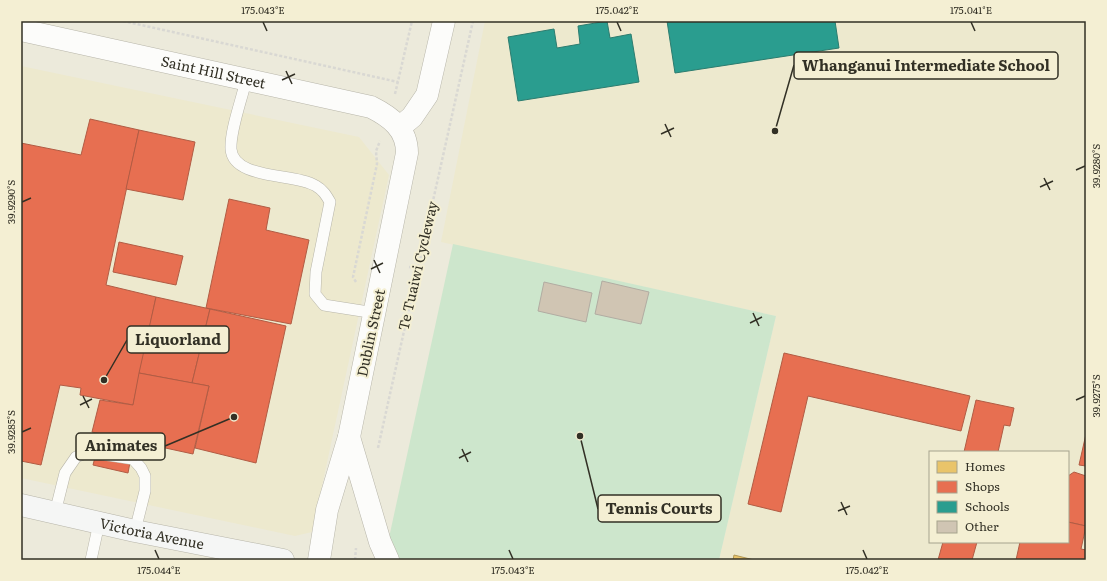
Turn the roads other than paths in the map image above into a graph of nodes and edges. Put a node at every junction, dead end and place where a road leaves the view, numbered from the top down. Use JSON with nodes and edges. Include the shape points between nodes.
{"nodes":[{"id":1,"x":444,"y":21,"type":"edge"},
{"id":2,"x":21,"y":30,"type":"edge"},
{"id":3,"x":246,"y":80,"type":"junction"},
{"id":4,"x":400,"y":127,"type":"junction"},
{"id":5,"x":375,"y":313,"type":"junction"},
{"id":6,"x":349,"y":437,"type":"junction"},
{"id":7,"x":21,"y":505,"type":"edge"},
{"id":8,"x":55,"y":513,"type":"junction"},
{"id":9,"x":99,"y":523,"type":"junction"},
{"id":10,"x":135,"y":531,"type":"junction"},
{"id":11,"x":91,"y":560,"type":"edge"},
{"id":12,"x":283,"y":560,"type":"edge"},
{"id":13,"x":319,"y":560,"type":"edge"},
{"id":14,"x":388,"y":560,"type":"edge"}],
"edges":[{"from":1,"to":4,"type":"street","via":[[427,95],[412,117]]},
{"from":2,"to":3,"type":"street","name":"Saint Hill Street"},
{"from":3,"to":4,"type":"street","name":"Saint Hill Street","via":[[371,107]]},
{"from":3,"to":5,"type":"lane","via":[[232,137],[231,149],[234,160],[244,168],[315,185],[325,193],[330,202],[316,272],[315,294],[324,305]]},
{"from":4,"to":5,"type":"street","name":"Dublin Street","via":[[407,142],[408,153]]},
{"from":5,"to":6,"type":"street","name":"Dublin Street"},
{"from":6,"to":13,"type":"street","name":"Dublin Street","via":[[329,503]]},
{"from":6,"to":14,"type":"street","via":[[380,542]]},
{"from":7,"to":8,"type":"main road","name":"Victoria Avenue"},
{"from":8,"to":9,"type":"main road","name":"Victoria Avenue"},
{"from":8,"to":10,"type":"lane","via":[[65,474],[76,457],[88,452],[133,459],[145,476],[145,491]]},
{"from":9,"to":10,"type":"main road","name":"Victoria Avenue"},
{"from":9,"to":11,"type":"lane"},
{"from":10,"to":12,"type":"main road","name":"Victoria Avenue"}]}
